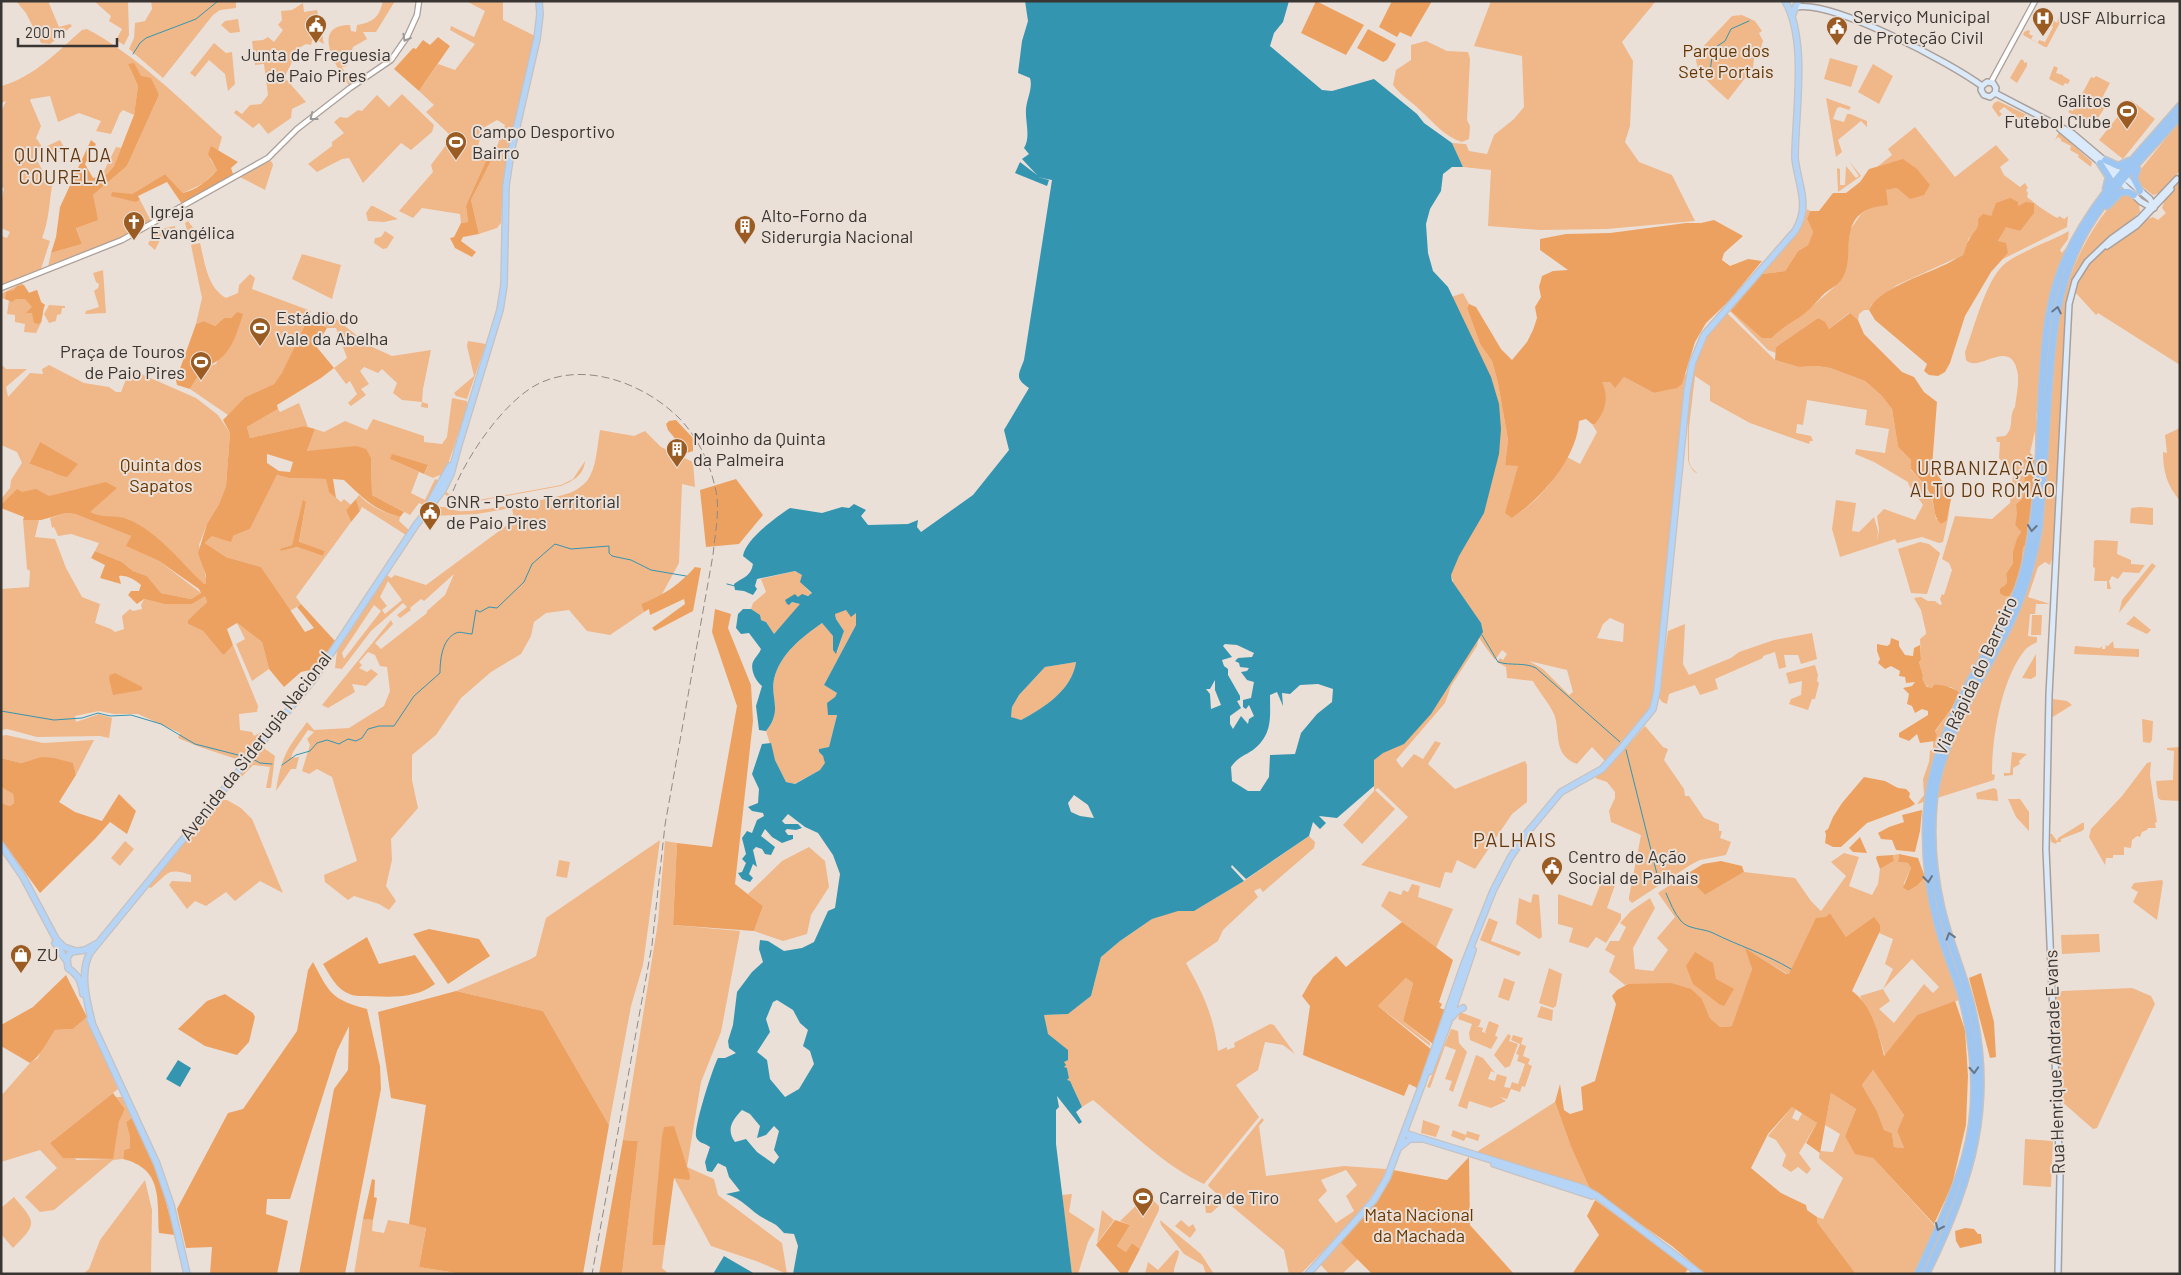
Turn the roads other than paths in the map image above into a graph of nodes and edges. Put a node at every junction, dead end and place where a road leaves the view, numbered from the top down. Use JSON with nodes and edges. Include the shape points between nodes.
{"nodes":[{"id":1,"x":420,"y":1,"type":"edge"},
{"id":2,"x":539,"y":1,"type":"edge"},
{"id":3,"x":2034,"y":1,"type":"edge"},
{"id":4,"x":1786,"y":3,"type":"edge"},
{"id":5,"x":1798,"y":4,"type":"edge"},
{"id":6,"x":1792,"y":16,"type":"junction"},
{"id":7,"x":1992,"y":82,"type":"junction"},
{"id":8,"x":1982,"y":86,"type":"junction"},
{"id":9,"x":1995,"y":93,"type":"junction"},
{"id":10,"x":2180,"y":106,"type":"edge"},
{"id":11,"x":2180,"y":116,"type":"edge"},
{"id":12,"x":2141,"y":156,"type":"junction"},
{"id":13,"x":2103,"y":162,"type":"junction"},
{"id":14,"x":2121,"y":178,"type":"junction"},
{"id":15,"x":2178,"y":178,"type":"edge"},
{"id":16,"x":2137,"y":193,"type":"junction"},
{"id":17,"x":2161,"y":195,"type":"junction"},
{"id":18,"x":2102,"y":197,"type":"junction"},
{"id":19,"x":2148,"y":198,"type":"junction"},
{"id":20,"x":2140,"y":201,"type":"junction"},
{"id":21,"x":2152,"y":207,"type":"junction"},
{"id":22,"x":2140,"y":218,"type":"junction"},
{"id":23,"x":2081,"y":242,"type":"junction"},
{"id":24,"x":2100,"y":249,"type":"junction"},
{"id":25,"x":1,"y":288,"type":"edge"},
{"id":26,"x":1,"y":845,"type":"edge"},
{"id":27,"x":36,"y":902,"type":"junction"},
{"id":28,"x":100,"y":941,"type":"junction"},
{"id":29,"x":1474,"y":941,"type":"junction"},
{"id":30,"x":77,"y":951,"type":"junction"},
{"id":31,"x":66,"y":960,"type":"junction"},
{"id":32,"x":87,"y":963,"type":"junction"},
{"id":33,"x":75,"y":972,"type":"junction"},
{"id":34,"x":1459,"y":993,"type":"junction"},
{"id":35,"x":1449,"y":1021,"type":"junction"},
{"id":36,"x":92,"y":1022,"type":"junction"},
{"id":37,"x":1424,"y":1078,"type":"junction"},
{"id":38,"x":1409,"y":1119,"type":"junction"},
{"id":39,"x":1404,"y":1133,"type":"junction"},
{"id":40,"x":1420,"y":1138,"type":"junction"},
{"id":41,"x":1399,"y":1148,"type":"junction"},
{"id":42,"x":187,"y":1274,"type":"edge"},
{"id":43,"x":1308,"y":1274,"type":"edge"},
{"id":44,"x":1700,"y":1274,"type":"edge"},
{"id":45,"x":1918,"y":1274,"type":"edge"},
{"id":46,"x":1927,"y":1274,"type":"edge"},
{"id":47,"x":2058,"y":1274,"type":"edge"}],
"edges":[{"from":1,"to":25,"type":"street","one_way":true,"via":[[407,37],[391,60],[297,129],[268,158],[122,240]]},
{"from":2,"to":28,"type":"main road","name":"Avenida da Siderugia Nacional","via":[[537,39],[506,186],[504,285],[500,310],[449,470],[314,678]]},
{"from":3,"to":7,"type":"street"},
{"from":4,"to":5,"type":"main road"},
{"from":4,"to":6,"type":"main road"},
{"from":5,"to":6,"type":"main road"},
{"from":5,"to":8,"type":"main road","via":[[1837,9],[1874,24]]},
{"from":6,"to":29,"type":"main road","via":[[1798,56],[1794,158],[1803,213],[1795,230],[1711,324],[1692,364],[1655,702],[1648,717],[1602,769],[1560,792],[1526,834],[1498,881]]},
{"from":7,"to":8,"type":"main road"},
{"from":7,"to":9,"type":"main road"},
{"from":8,"to":9,"type":"main road","via":[[1984,95],[1990,97]]},
{"from":9,"to":13,"type":"main road","via":[[2072,133]]},
{"from":10,"to":12,"type":"highway","name":"Via Rápida do Barreiro"},
{"from":11,"to":12,"type":"highway","name":"Via Rápida do Barreiro"},
{"from":12,"to":13,"type":"highway","via":[[2119,166]]},
{"from":12,"to":14,"type":"highway","name":"Via Rápida do Barreiro"},
{"from":12,"to":16,"type":"highway","via":[[2134,176]]},
{"from":13,"to":14,"type":"main road"},
{"from":13,"to":18,"type":"highway","via":[[2109,178]]},
{"from":14,"to":16,"type":"main road"},
{"from":14,"to":18,"type":"highway","name":"Via Rápida do Barreiro"},
{"from":14,"to":23,"type":"highway","name":"Via Rápida do Barreiro"},
{"from":15,"to":17,"type":"main road"},
{"from":15,"to":21,"type":"main road"},
{"from":16,"to":19,"type":"main road"},
{"from":16,"to":20,"type":"main road"},
{"from":16,"to":23,"type":"highway","via":[[2119,193]]},
{"from":17,"to":19,"type":"main road"},
{"from":17,"to":21,"type":"main road"},
{"from":18,"to":45,"type":"highway","name":"Via Rápida do Barreiro","one_way":true,"via":[[2066,256],[2049,309],[2032,531],[2021,579],[2005,620],[1945,735],[1928,802],[1928,877],[1938,928],[1965,1009],[1973,1056],[1974,1098],[1966,1155]]},
{"from":19,"to":21,"type":"main road"},
{"from":20,"to":21,"type":"main road"},
{"from":20,"to":22,"type":"main road","via":[[2144,210]]},
{"from":21,"to":22,"type":"main road"},
{"from":21,"to":24,"type":"main road","via":[[2133,228]]},
{"from":22,"to":24,"type":"main road"},
{"from":46,"to":23,"type":"highway","name":"Via Rápida do Barreiro","one_way":true,"via":[[1970,1164],[1980,1118],[1982,1088],[1970,1002],[1941,908],[1936,879],[1932,850],[1934,797],[1947,746],[2010,625],[2035,552],[2041,510],[2052,336],[2061,290]]},
{"from":24,"to":47,"type":"main road","name":"Rua Henrique Andrade Evans","via":[[2075,281],[2069,304],[2049,696],[2046,849],[2060,1176]]},
{"from":26,"to":27,"type":"main road"},
{"from":27,"to":30,"type":"main road","via":[[56,939],[64,947]]},
{"from":27,"to":31,"type":"main road"},
{"from":28,"to":30,"type":"main road"},
{"from":28,"to":32,"type":"main road","name":"Avenida da Siderugia Nacional"},
{"from":29,"to":34,"type":"main road"},
{"from":29,"to":37,"type":"main road"},
{"from":30,"to":31,"type":"main road","via":[[69,954]]},
{"from":30,"to":32,"type":"main road","via":[[84,954]]},
{"from":31,"to":33,"type":"main road","via":[[68,968]]},
{"from":32,"to":33,"type":"main road","via":[[82,971]]},
{"from":32,"to":36,"type":"main road","via":[[87,1004]]},
{"from":33,"to":36,"type":"main road","via":[[81,980],[86,1010]]},
{"from":34,"to":35,"type":"main road"},
{"from":34,"to":35,"type":"main road","via":[[1464,1007]]},
{"from":35,"to":37,"type":"main road","via":[[1429,1073]]},
{"from":36,"to":42,"type":"main road","via":[[157,1164],[171,1205]]},
{"from":37,"to":38,"type":"main road"},
{"from":38,"to":39,"type":"main road"},
{"from":38,"to":40,"type":"main road"},
{"from":39,"to":40,"type":"main road"},
{"from":39,"to":41,"type":"main road"},
{"from":40,"to":41,"type":"main road"},
{"from":40,"to":44,"type":"main road","via":[[1592,1192]]},
{"from":41,"to":43,"type":"main road","via":[[1374,1200]]}]}
